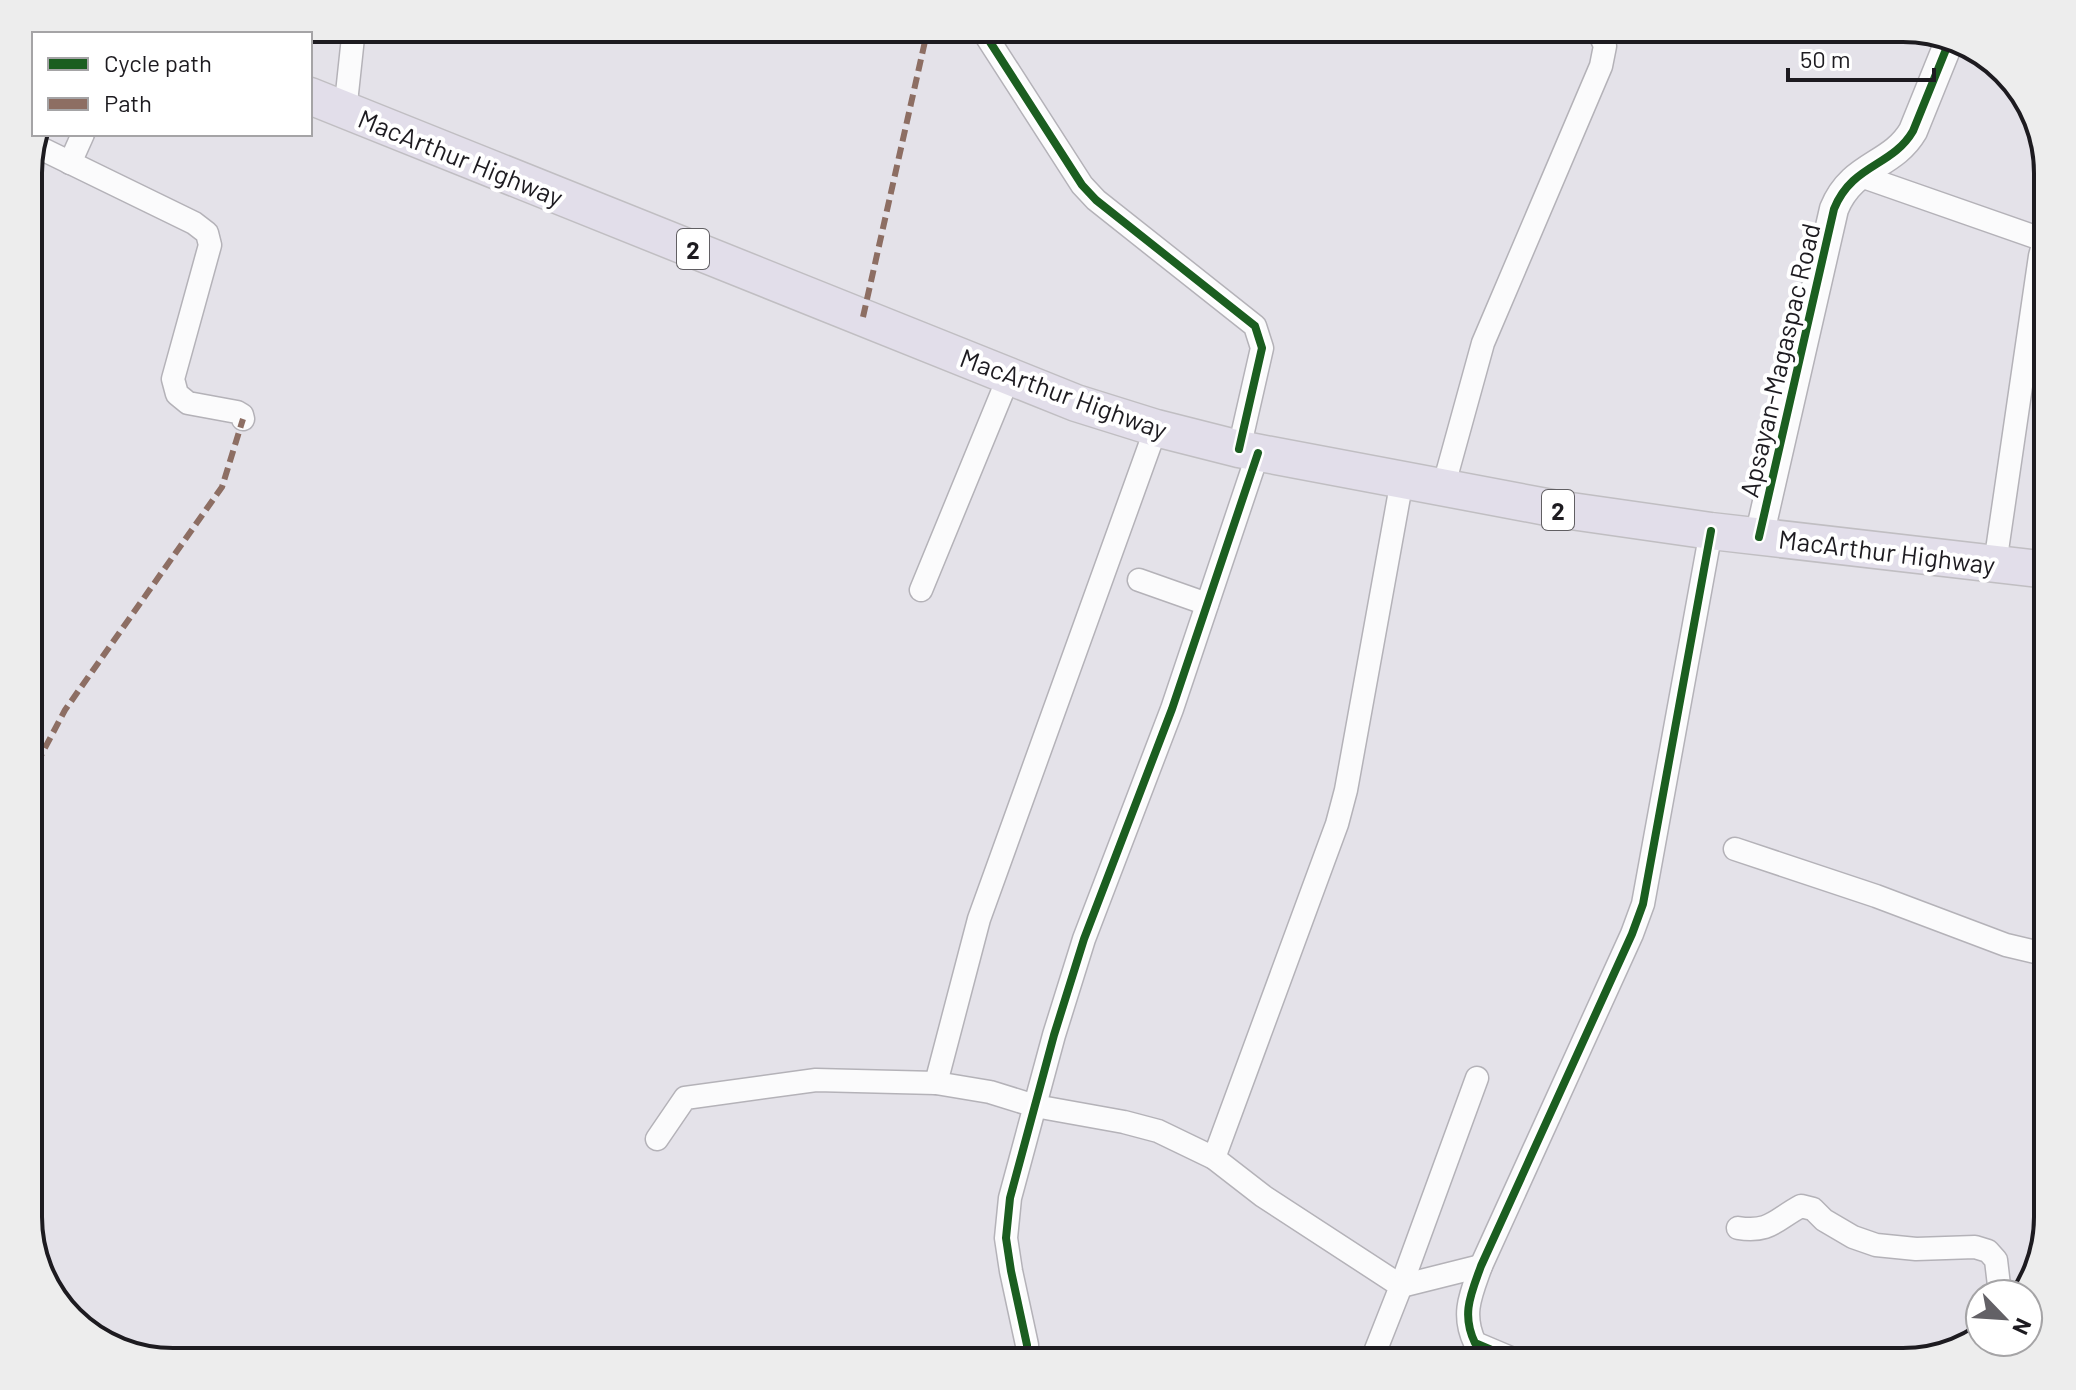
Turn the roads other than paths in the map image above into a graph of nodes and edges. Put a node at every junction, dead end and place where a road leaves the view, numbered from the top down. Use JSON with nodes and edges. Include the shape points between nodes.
{"nodes":[{"id":1,"x":352,"y":42,"type":"edge"},
{"id":2,"x":990,"y":42,"type":"edge"},
{"id":3,"x":1603,"y":42,"type":"edge"},
{"id":4,"x":1946,"y":49,"type":"edge"},
{"id":5,"x":312,"y":97,"type":"edge"},
{"id":6,"x":345,"y":112,"type":"junction"},
{"id":7,"x":82,"y":136,"type":"edge"},
{"id":8,"x":44,"y":150,"type":"edge"},
{"id":9,"x":70,"y":163,"type":"junction"},
{"id":10,"x":1858,"y":175,"type":"junction"},
{"id":11,"x":2034,"y":241,"type":"edge"},
{"id":12,"x":2034,"y":315,"type":"edge"},
{"id":13,"x":1009,"y":376,"type":"junction"},
{"id":14,"x":243,"y":419,"type":"dead end"},
{"id":15,"x":1156,"y":428,"type":"junction"},
{"id":16,"x":1248,"y":451,"type":"junction"},
{"id":17,"x":1402,"y":480,"type":"junction"},
{"id":18,"x":1443,"y":488,"type":"junction"},
{"id":19,"x":1711,"y":531,"type":"junction"},
{"id":20,"x":1759,"y":537,"type":"junction"},
{"id":21,"x":1995,"y":564,"type":"junction"},
{"id":22,"x":2034,"y":568,"type":"edge"},
{"id":23,"x":1139,"y":580,"type":"dead end"},
{"id":24,"x":921,"y":590,"type":"dead end"},
{"id":25,"x":1207,"y":604,"type":"junction"},
{"id":26,"x":1735,"y":849,"type":"dead end"},
{"id":27,"x":2034,"y":952,"type":"edge"},
{"id":28,"x":1477,"y":1078,"type":"dead end"},
{"id":29,"x":936,"y":1083,"type":"junction"},
{"id":30,"x":1035,"y":1106,"type":"junction"},
{"id":31,"x":657,"y":1139,"type":"dead end"},
{"id":32,"x":1214,"y":1158,"type":"junction"},
{"id":33,"x":1738,"y":1228,"type":"dead end"},
{"id":34,"x":1481,"y":1266,"type":"junction"},
{"id":35,"x":1998,"y":1278,"type":"edge"},
{"id":36,"x":1401,"y":1286,"type":"junction"},
{"id":37,"x":1027,"y":1348,"type":"edge"},
{"id":38,"x":1377,"y":1348,"type":"edge"},
{"id":39,"x":1487,"y":1348,"type":"edge"}],
"edges":[{"from":1,"to":6,"type":"street"},
{"from":2,"to":16,"type":"street","via":[[1082,185],[1255,326],[1262,348]]},
{"from":3,"to":18,"type":"street","via":[[1601,66],[1483,343]]},
{"from":4,"to":10,"type":"street","name":"Apsayan-Magaspac Road","via":[[1907,142]]},
{"from":5,"to":6,"type":"highway","name":"MacArthur Highway","number":"2"},
{"from":6,"to":13,"type":"highway","name":"MacArthur Highway","number":"2"},
{"from":7,"to":9,"type":"street"},
{"from":8,"to":9,"type":"street"},
{"from":9,"to":14,"type":"street","via":[[207,233],[210,245],[173,379],[177,394],[188,403],[237,412]]},
{"from":10,"to":11,"type":"street"},
{"from":10,"to":20,"type":"street","name":"Apsayan-Magaspac Road","via":[[1834,209]]},
{"from":12,"to":21,"type":"street"},
{"from":13,"to":15,"type":"highway","name":"MacArthur Highway","number":"2"},
{"from":13,"to":24,"type":"street"},
{"from":15,"to":16,"type":"highway","name":"MacArthur Highway","number":"2"},
{"from":15,"to":29,"type":"street","via":[[979,919]]},
{"from":16,"to":17,"type":"highway","name":"MacArthur Highway","number":"2"},
{"from":16,"to":25,"type":"street"},
{"from":17,"to":18,"type":"highway","name":"MacArthur Highway","number":"2"},
{"from":17,"to":32,"type":"street","via":[[1337,824]]},
{"from":18,"to":19,"type":"highway","name":"MacArthur Highway","number":"2"},
{"from":19,"to":20,"type":"highway","name":"MacArthur Highway","number":"2"},
{"from":19,"to":34,"type":"street","via":[[1643,904]]},
{"from":20,"to":21,"type":"highway","name":"MacArthur Highway","number":"2"},
{"from":21,"to":22,"type":"highway","name":"MacArthur Highway","number":"2"},
{"from":23,"to":25,"type":"street"},
{"from":25,"to":30,"type":"street","via":[[1084,939]]},
{"from":26,"to":27,"type":"street"},
{"from":28,"to":36,"type":"street"},
{"from":29,"to":30,"type":"street"},
{"from":29,"to":31,"type":"street","via":[[816,1080],[685,1098]]},
{"from":30,"to":32,"type":"street","via":[[1158,1131]]},
{"from":30,"to":37,"type":"street","via":[[1010,1198],[1006,1238]]},
{"from":32,"to":36,"type":"street"},
{"from":33,"to":35,"type":"street","via":[[1754,1231],[1774,1225],[1801,1206],[1876,1245],[1988,1251],[1996,1260]]},
{"from":34,"to":36,"type":"street"},
{"from":34,"to":39,"type":"street","via":[[1467,1306],[1468,1330],[1475,1343]]},
{"from":36,"to":38,"type":"street"}]}
